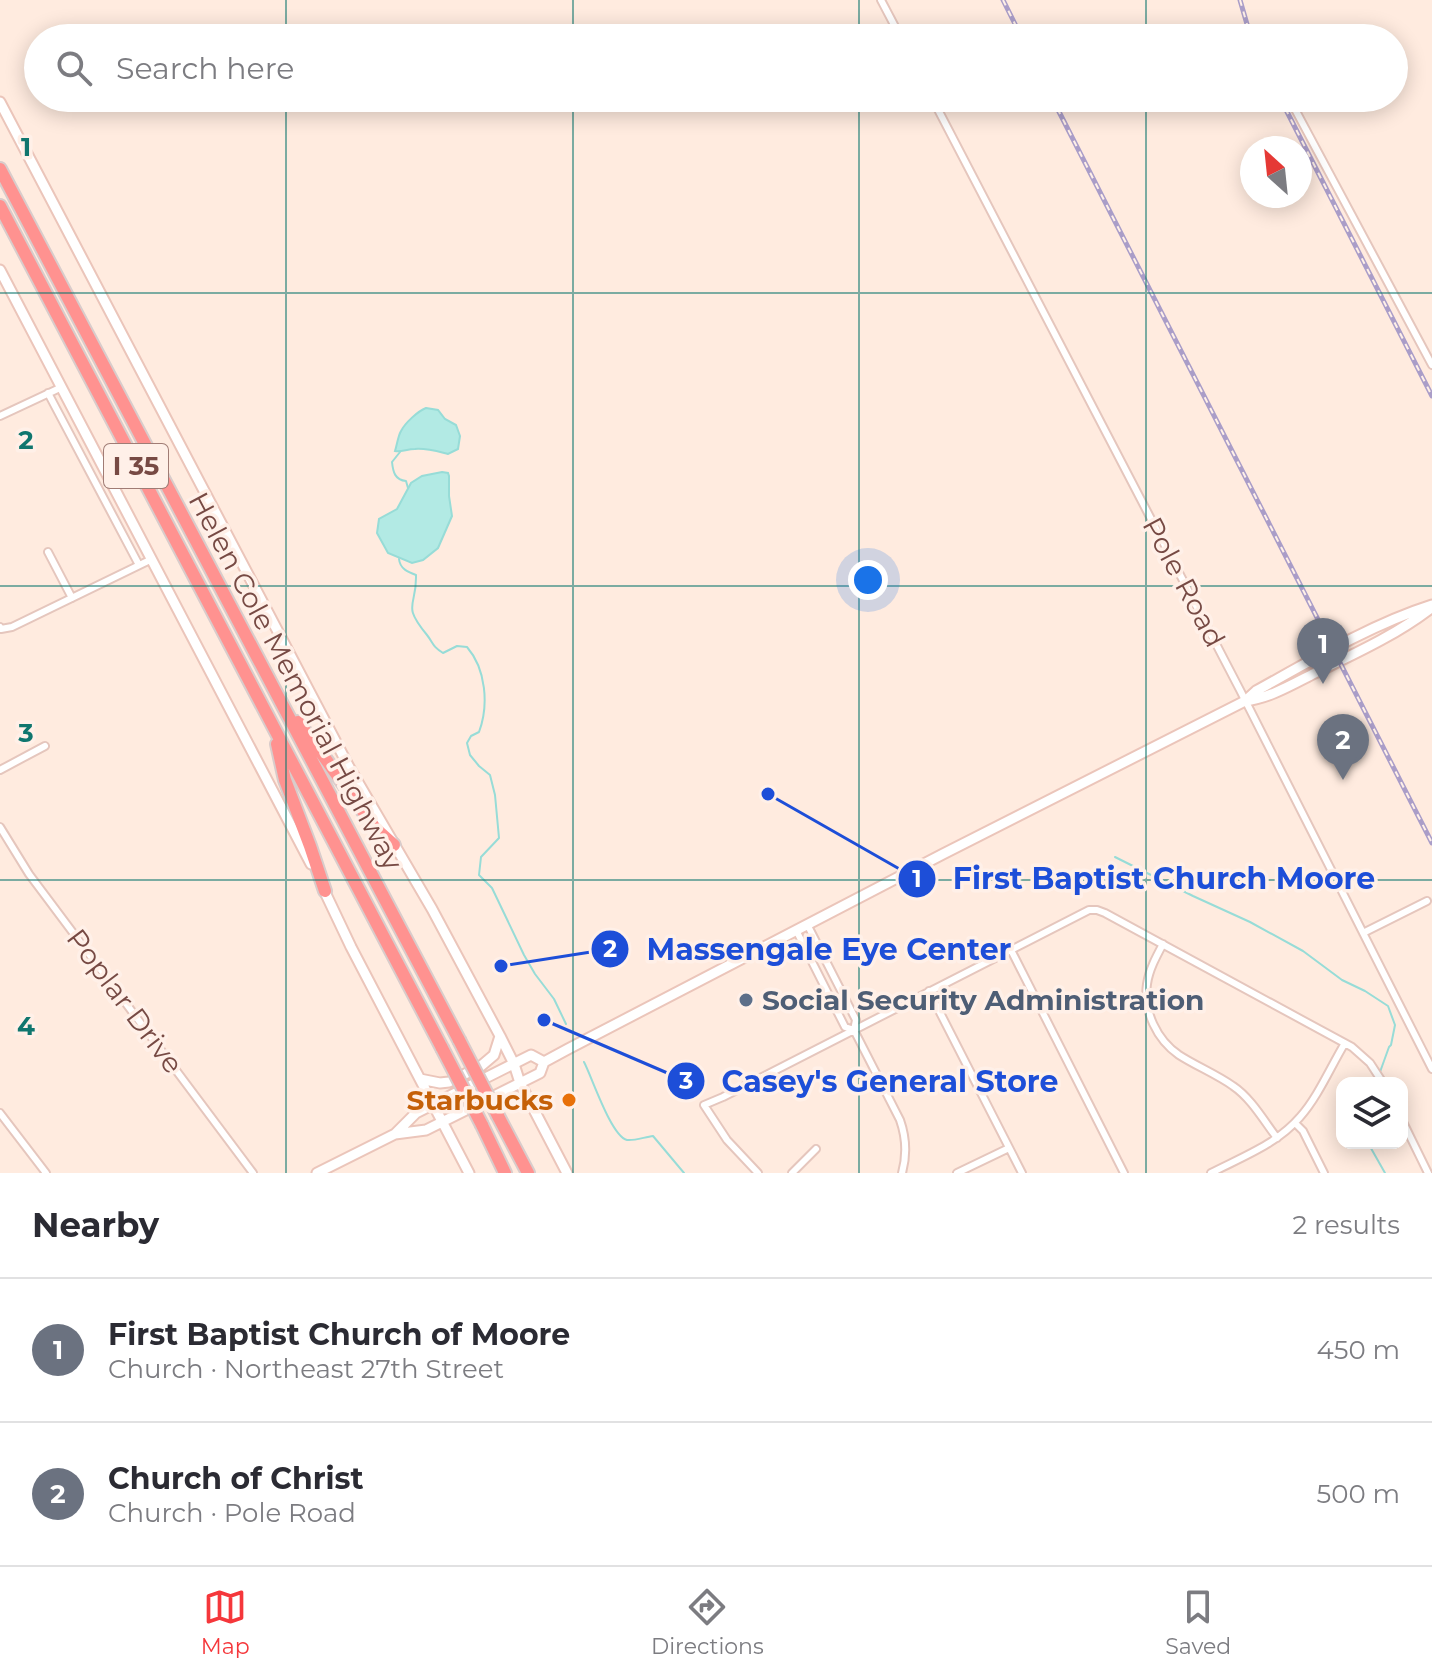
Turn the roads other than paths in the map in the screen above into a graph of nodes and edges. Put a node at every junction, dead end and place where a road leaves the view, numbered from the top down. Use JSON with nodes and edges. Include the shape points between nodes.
{"nodes":[{"id":1,"x":881,"y":0,"type":"edge"},
{"id":2,"x":894,"y":24,"type":"edge"},
{"id":3,"x":0,"y":102,"type":"edge"},
{"id":4,"x":939,"y":112,"type":"edge"},
{"id":5,"x":1296,"y":112,"type":"edge"},
{"id":6,"x":0,"y":169,"type":"edge"},
{"id":7,"x":0,"y":206,"type":"edge"},
{"id":8,"x":0,"y":272,"type":"edge"},
{"id":9,"x":1432,"y":365,"type":"edge"},
{"id":10,"x":59,"y":382,"type":"junction"},
{"id":11,"x":48,"y":393,"type":"junction"},
{"id":12,"x":0,"y":416,"type":"edge"},
{"id":13,"x":48,"y":552,"type":"dead end"},
{"id":14,"x":152,"y":559,"type":"junction"},
{"id":15,"x":139,"y":565,"type":"junction"},
{"id":16,"x":72,"y":598,"type":"junction"},
{"id":17,"x":1432,"y":606,"type":"edge"},
{"id":18,"x":0,"y":627,"type":"edge"},
{"id":19,"x":278,"y":698,"type":"junction"},
{"id":20,"x":1245,"y":701,"type":"junction"},
{"id":21,"x":273,"y":725,"type":"junction"},
{"id":22,"x":45,"y":746,"type":"dead end"},
{"id":23,"x":0,"y":770,"type":"edge"},
{"id":24,"x":0,"y":827,"type":"edge"},
{"id":25,"x":394,"y":845,"type":"junction"},
{"id":26,"x":325,"y":891,"type":"junction"},
{"id":27,"x":1427,"y":901,"type":"dead end"},
{"id":28,"x":807,"y":924,"type":"junction"},
{"id":29,"x":796,"y":930,"type":"junction"},
{"id":30,"x":1363,"y":933,"type":"junction"},
{"id":31,"x":1163,"y":944,"type":"junction"},
{"id":32,"x":1011,"y":950,"type":"junction"},
{"id":33,"x":929,"y":991,"type":"junction"},
{"id":34,"x":854,"y":1030,"type":"junction"},
{"id":35,"x":500,"y":1036,"type":"junction"},
{"id":36,"x":1345,"y":1043,"type":"junction"},
{"id":37,"x":544,"y":1062,"type":"junction"},
{"id":38,"x":514,"y":1064,"type":"junction"},
{"id":39,"x":1432,"y":1069,"type":"edge"},
{"id":40,"x":1379,"y":1077,"type":"edge"},
{"id":41,"x":420,"y":1079,"type":"junction"},
{"id":42,"x":520,"y":1083,"type":"junction"},
{"id":43,"x":433,"y":1104,"type":"junction"},
{"id":44,"x":0,"y":1113,"type":"edge"},
{"id":45,"x":443,"y":1122,"type":"junction"},
{"id":46,"x":1295,"y":1123,"type":"junction"},
{"id":47,"x":1408,"y":1132,"type":"edge"},
{"id":48,"x":395,"y":1134,"type":"junction"},
{"id":49,"x":1277,"y":1138,"type":"junction"},
{"id":50,"x":1009,"y":1148,"type":"junction"},
{"id":51,"x":816,"y":1149,"type":"dead end"},
{"id":52,"x":1224,"y":1170,"type":"edge"},
{"id":53,"x":905,"y":1172,"type":"edge"},
{"id":54,"x":46,"y":1173,"type":"edge"},
{"id":55,"x":253,"y":1173,"type":"edge"},
{"id":56,"x":317,"y":1173,"type":"edge"},
{"id":57,"x":469,"y":1173,"type":"edge"},
{"id":58,"x":505,"y":1173,"type":"edge"},
{"id":59,"x":528,"y":1173,"type":"edge"},
{"id":60,"x":567,"y":1173,"type":"edge"},
{"id":61,"x":758,"y":1173,"type":"edge"},
{"id":62,"x":792,"y":1173,"type":"edge"},
{"id":63,"x":957,"y":1173,"type":"edge"},
{"id":64,"x":1022,"y":1173,"type":"edge"},
{"id":65,"x":1124,"y":1173,"type":"edge"},
{"id":66,"x":1211,"y":1173,"type":"edge"},
{"id":67,"x":1324,"y":1173,"type":"edge"},
{"id":68,"x":1428,"y":1173,"type":"edge"}],
"edges":[{"from":1,"to":2,"type":"street"},
{"from":3,"to":25,"type":"main road"},
{"from":4,"to":20,"type":"street","name":"Pole Road"},
{"from":5,"to":9,"type":"street"},
{"from":6,"to":19,"type":"highway","name":"Helen Cole Memorial Highway","number":"I 35"},
{"from":7,"to":21,"type":"highway","name":"Helen Cole Memorial Highway","number":"I 35"},
{"from":8,"to":10,"type":"main road"},
{"from":10,"to":11,"type":"street"},
{"from":10,"to":14,"type":"main road"},
{"from":11,"to":12,"type":"street"},
{"from":11,"to":15,"type":"street"},
{"from":13,"to":16,"type":"street"},
{"from":14,"to":15,"type":"street"},
{"from":14,"to":26,"type":"main road"},
{"from":15,"to":16,"type":"street"},
{"from":16,"to":18,"type":"street","via":[[12,627]]},
{"from":17,"to":20,"type":"main road","via":[[1416,620],[1330,665],[1259,700]]},
{"from":19,"to":25,"type":"highway","via":[[375,828]]},
{"from":19,"to":59,"type":"highway","name":"Helen Cole Memorial Highway","number":"I 35","bridge":true},
{"from":20,"to":28,"type":"main road"},
{"from":20,"to":30,"type":"street","name":"Pole Road"},
{"from":21,"to":26,"type":"highway","via":[[285,780]]},
{"from":21,"to":58,"type":"highway","name":"Helen Cole Memorial Highway","number":"I 35","bridge":true},
{"from":22,"to":23,"type":"street"},
{"from":24,"to":55,"type":"street","name":"Poplar Drive","via":[[29,874]]},
{"from":25,"to":35,"type":"main road"},
{"from":26,"to":41,"type":"main road"},
{"from":27,"to":30,"type":"street"},
{"from":28,"to":29,"type":"main road"},
{"from":28,"to":34,"type":"street","via":[[856,1020]]},
{"from":29,"to":34,"type":"street","via":[[845,1027]]},
{"from":29,"to":37,"type":"main road"},
{"from":30,"to":39,"type":"street","name":"Pole Road"},
{"from":31,"to":32,"type":"street","via":[[1093,910]]},
{"from":31,"to":36,"type":"street"},
{"from":31,"to":49,"type":"street","via":[[1146,985],[1156,1029],[1177,1054],[1241,1092]]},
{"from":32,"to":33,"type":"street"},
{"from":32,"to":65,"type":"street"},
{"from":33,"to":34,"type":"street"},
{"from":33,"to":50,"type":"street"},
{"from":34,"to":53,"type":"street","via":[[900,1120]]},
{"from":34,"to":61,"type":"street","via":[[704,1105]]},
{"from":35,"to":38,"type":"main road"},
{"from":35,"to":41,"type":"main road","via":[[494,1055],[481,1066],[449,1082]]},
{"from":36,"to":40,"type":"street"},
{"from":36,"to":46,"type":"street"},
{"from":37,"to":38,"type":"main road","via":[[531,1055]]},
{"from":37,"to":42,"type":"main road","via":[[540,1073]]},
{"from":38,"to":42,"type":"main road"},
{"from":38,"to":43,"type":"main road"},
{"from":41,"to":43,"type":"main road"},
{"from":42,"to":45,"type":"main road"},
{"from":42,"to":60,"type":"main road"},
{"from":43,"to":45,"type":"main road"},
{"from":43,"to":48,"type":"main road"},
{"from":44,"to":54,"type":"street"},
{"from":45,"to":48,"type":"main road"},
{"from":45,"to":57,"type":"main road"},
{"from":46,"to":49,"type":"street"},
{"from":46,"to":67,"type":"street"},
{"from":47,"to":68,"type":"street"},
{"from":48,"to":56,"type":"main road"},
{"from":49,"to":52,"type":"street"},
{"from":50,"to":63,"type":"street"},
{"from":50,"to":64,"type":"street"},
{"from":51,"to":62,"type":"street"},
{"from":52,"to":66,"type":"street"}]}
